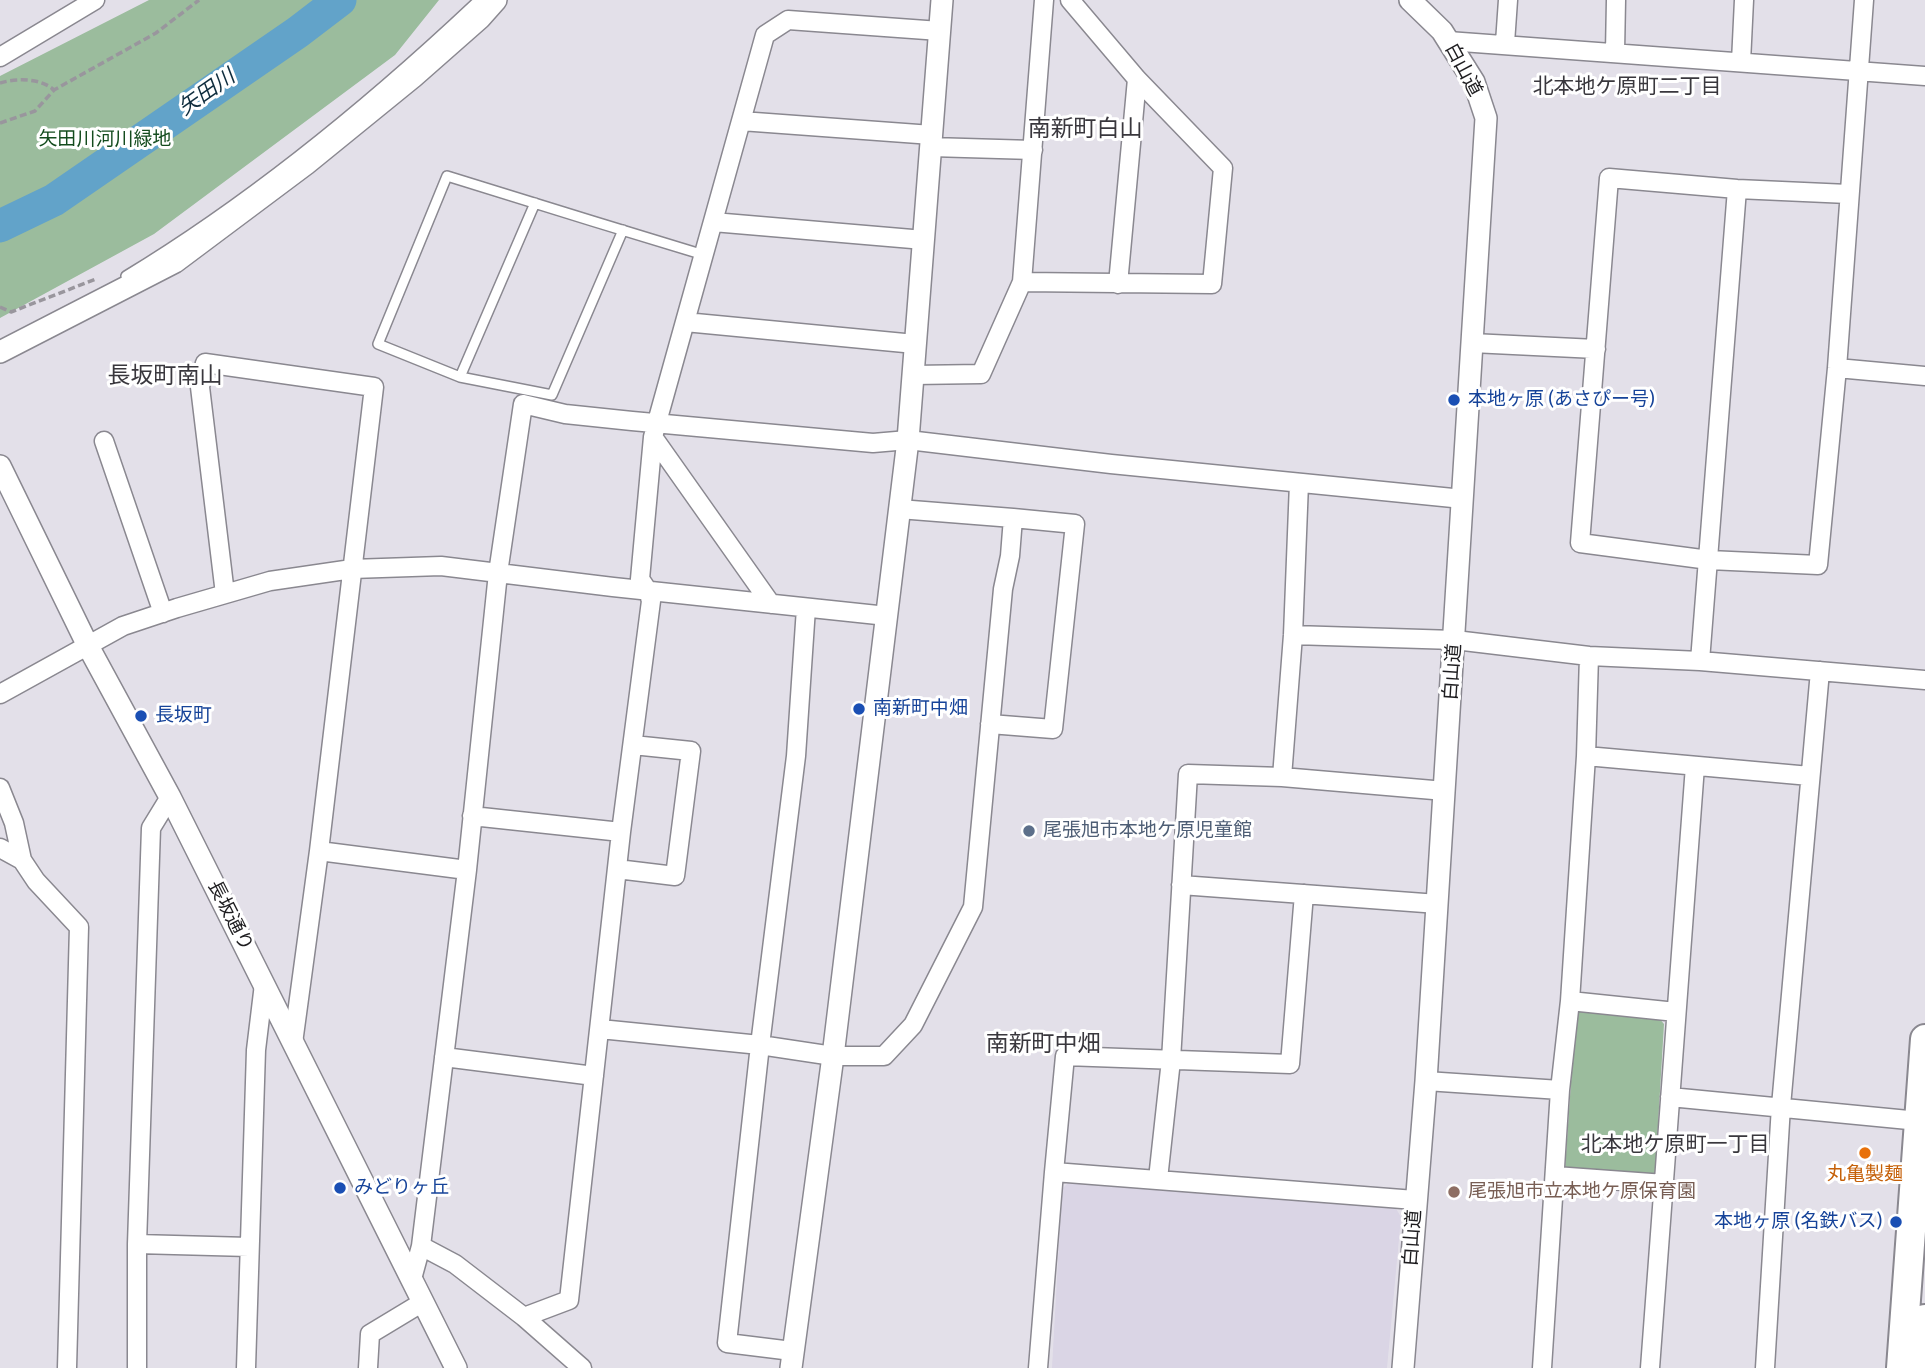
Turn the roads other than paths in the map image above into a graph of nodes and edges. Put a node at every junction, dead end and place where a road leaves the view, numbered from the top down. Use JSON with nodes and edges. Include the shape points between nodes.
{"nodes":[{"id":1,"x":94,"y":0,"type":"edge"},
{"id":2,"x":479,"y":0,"type":"edge"},
{"id":3,"x":496,"y":0,"type":"edge"},
{"id":4,"x":942,"y":0,"type":"edge"},
{"id":5,"x":1044,"y":0,"type":"edge"},
{"id":6,"x":1070,"y":0,"type":"edge"},
{"id":7,"x":1410,"y":0,"type":"edge"},
{"id":8,"x":1507,"y":0,"type":"edge"},
{"id":9,"x":1616,"y":0,"type":"edge"},
{"id":10,"x":1744,"y":0,"type":"edge"},
{"id":11,"x":1864,"y":0,"type":"edge"},
{"id":12,"x":940,"y":31,"type":"junction"},
{"id":13,"x":1448,"y":41,"type":"junction"},
{"id":14,"x":1504,"y":43,"type":"junction"},
{"id":15,"x":1615,"y":52,"type":"junction"},
{"id":16,"x":0,"y":57,"type":"edge"},
{"id":17,"x":1741,"y":62,"type":"junction"},
{"id":18,"x":1858,"y":69,"type":"junction"},
{"id":19,"x":1925,"y":76,"type":"edge"},
{"id":20,"x":1137,"y":79,"type":"junction"},
{"id":21,"x":741,"y":121,"type":"junction"},
{"id":22,"x":932,"y":141,"type":"junction"},
{"id":23,"x":1032,"y":150,"type":"junction"},
{"id":24,"x":1737,"y":189,"type":"junction"},
{"id":25,"x":1848,"y":194,"type":"junction"},
{"id":26,"x":535,"y":203,"type":"junction"},
{"id":27,"x":713,"y":222,"type":"junction"},
{"id":28,"x":623,"y":230,"type":"junction"},
{"id":29,"x":924,"y":240,"type":"junction"},
{"id":30,"x":704,"y":255,"type":"junction"},
{"id":31,"x":1022,"y":282,"type":"junction"},
{"id":32,"x":1118,"y":284,"type":"junction"},
{"id":33,"x":66,"y":319,"type":"junction"},
{"id":34,"x":685,"y":322,"type":"junction"},
{"id":35,"x":1472,"y":343,"type":"junction"},
{"id":36,"x":915,"y":344,"type":"junction"},
{"id":37,"x":1595,"y":349,"type":"junction"},
{"id":38,"x":0,"y":352,"type":"edge"},
{"id":39,"x":1837,"y":368,"type":"junction"},
{"id":40,"x":913,"y":375,"type":"junction"},
{"id":41,"x":1925,"y":376,"type":"edge"},
{"id":42,"x":460,"y":377,"type":"junction"},
{"id":43,"x":532,"y":399,"type":"junction"},
{"id":44,"x":655,"y":430,"type":"junction"},
{"id":45,"x":908,"y":440,"type":"junction"},
{"id":46,"x":104,"y":441,"type":"dead end"},
{"id":47,"x":2,"y":476,"type":"edge"},
{"id":48,"x":1299,"y":482,"type":"junction"},
{"id":49,"x":1463,"y":499,"type":"junction"},
{"id":50,"x":899,"y":509,"type":"junction"},
{"id":51,"x":1013,"y":518,"type":"junction"},
{"id":52,"x":1709,"y":560,"type":"junction"},
{"id":53,"x":352,"y":569,"type":"junction"},
{"id":54,"x":498,"y":573,"type":"junction"},
{"id":55,"x":648,"y":591,"type":"junction"},
{"id":56,"x":225,"y":594,"type":"junction"},
{"id":57,"x":771,"y":604,"type":"junction"},
{"id":58,"x":806,"y":608,"type":"junction"},
{"id":59,"x":163,"y":612,"type":"junction"},
{"id":60,"x":887,"y":616,"type":"junction"},
{"id":61,"x":1293,"y":635,"type":"junction"},
{"id":62,"x":1455,"y":640,"type":"junction"},
{"id":63,"x":88,"y":646,"type":"junction"},
{"id":64,"x":1590,"y":656,"type":"junction"},
{"id":65,"x":1700,"y":661,"type":"junction"},
{"id":66,"x":1820,"y":671,"type":"junction"},
{"id":67,"x":1925,"y":680,"type":"edge"},
{"id":68,"x":0,"y":694,"type":"edge"},
{"id":69,"x":990,"y":723,"type":"junction"},
{"id":70,"x":633,"y":745,"type":"junction"},
{"id":71,"x":1586,"y":756,"type":"junction"},
{"id":72,"x":1695,"y":766,"type":"junction"},
{"id":73,"x":1810,"y":776,"type":"junction"},
{"id":74,"x":1282,"y":777,"type":"junction"},
{"id":75,"x":0,"y":788,"type":"edge"},
{"id":76,"x":1445,"y":791,"type":"junction"},
{"id":77,"x":170,"y":797,"type":"junction"},
{"id":78,"x":472,"y":816,"type":"junction"},
{"id":79,"x":621,"y":832,"type":"junction"},
{"id":80,"x":0,"y":848,"type":"edge"},
{"id":81,"x":319,"y":851,"type":"junction"},
{"id":82,"x":22,"y":860,"type":"junction"},
{"id":83,"x":617,"y":869,"type":"junction"},
{"id":84,"x":467,"y":870,"type":"junction"},
{"id":85,"x":1181,"y":885,"type":"junction"},
{"id":86,"x":1304,"y":894,"type":"junction"},
{"id":87,"x":1438,"y":904,"type":"junction"},
{"id":88,"x":264,"y":984,"type":"junction"},
{"id":89,"x":1570,"y":1001,"type":"junction"},
{"id":90,"x":1676,"y":1012,"type":"junction"},
{"id":91,"x":600,"y":1029,"type":"junction"},
{"id":92,"x":1925,"y":1039,"type":"edge"},
{"id":93,"x":293,"y":1043,"type":"junction"},
{"id":94,"x":760,"y":1045,"type":"junction"},
{"id":95,"x":833,"y":1056,"type":"junction"},
{"id":96,"x":444,"y":1057,"type":"junction"},
{"id":97,"x":1171,"y":1060,"type":"junction"},
{"id":98,"x":593,"y":1076,"type":"junction"},
{"id":99,"x":1426,"y":1081,"type":"junction"},
{"id":100,"x":1560,"y":1090,"type":"junction"},
{"id":101,"x":1670,"y":1097,"type":"junction"},
{"id":102,"x":1781,"y":1106,"type":"junction"},
{"id":103,"x":1919,"y":1121,"type":"junction"},
{"id":104,"x":1054,"y":1172,"type":"junction"},
{"id":105,"x":1555,"y":1176,"type":"junction"},
{"id":106,"x":1158,"y":1179,"type":"junction"},
{"id":107,"x":1665,"y":1184,"type":"junction"},
{"id":108,"x":1416,"y":1200,"type":"junction"},
{"id":109,"x":137,"y":1244,"type":"junction"},
{"id":110,"x":421,"y":1246,"type":"junction"},
{"id":111,"x":249,"y":1247,"type":"junction"},
{"id":112,"x":412,"y":1279,"type":"junction"},
{"id":113,"x":423,"y":1303,"type":"junction"},
{"id":114,"x":524,"y":1317,"type":"junction"},
{"id":115,"x":1925,"y":1319,"type":"edge"},
{"id":116,"x":792,"y":1359,"type":"edge"},
{"id":117,"x":67,"y":1368,"type":"edge"},
{"id":118,"x":136,"y":1368,"type":"edge"},
{"id":119,"x":246,"y":1368,"type":"edge"},
{"id":120,"x":368,"y":1368,"type":"edge"},
{"id":121,"x":456,"y":1368,"type":"edge"},
{"id":122,"x":582,"y":1368,"type":"edge"},
{"id":123,"x":1038,"y":1368,"type":"edge"},
{"id":124,"x":1403,"y":1368,"type":"edge"},
{"id":125,"x":1542,"y":1368,"type":"edge"},
{"id":126,"x":1650,"y":1368,"type":"edge"},
{"id":127,"x":1765,"y":1368,"type":"edge"},
{"id":128,"x":1901,"y":1368,"type":"edge"},
{"id":129,"x":1921,"y":1368,"type":"edge"}],
"edges":[{"from":1,"to":16,"type":"street"},
{"from":2,"to":33,"type":"lane","via":[[285,166],[161,255],[66,306]]},
{"from":3,"to":33,"type":"street","via":[[413,77],[175,262]]},
{"from":4,"to":12,"type":"street"},
{"from":5,"to":23,"type":"street"},
{"from":6,"to":20,"type":"street"},
{"from":7,"to":13,"type":"street","name":"白山道"},
{"from":8,"to":14,"type":"street"},
{"from":9,"to":15,"type":"street"},
{"from":10,"to":17,"type":"street"},
{"from":11,"to":18,"type":"street"},
{"from":12,"to":21,"type":"street","via":[[788,20],[765,35]]},
{"from":12,"to":22,"type":"street"},
{"from":13,"to":14,"type":"street"},
{"from":13,"to":35,"type":"street","name":"白山道","via":[[1474,82],[1486,118]]},
{"from":14,"to":15,"type":"street"},
{"from":15,"to":17,"type":"street"},
{"from":17,"to":18,"type":"street"},
{"from":18,"to":19,"type":"street"},
{"from":18,"to":25,"type":"street"},
{"from":20,"to":32,"type":"street"},
{"from":20,"to":32,"type":"street","via":[[1223,168],[1212,284]]},
{"from":21,"to":22,"type":"street"},
{"from":21,"to":27,"type":"street"},
{"from":22,"to":23,"type":"street"},
{"from":22,"to":29,"type":"street"},
{"from":23,"to":31,"type":"street"},
{"from":24,"to":25,"type":"street"},
{"from":24,"to":37,"type":"street","via":[[1609,178]]},
{"from":24,"to":52,"type":"street"},
{"from":25,"to":39,"type":"street"},
{"from":26,"to":28,"type":"lane"},
{"from":26,"to":42,"type":"lane"},
{"from":26,"to":42,"type":"lane","via":[[447,176],[378,344]]},
{"from":27,"to":29,"type":"street"},
{"from":27,"to":30,"type":"street"},
{"from":28,"to":30,"type":"lane"},
{"from":28,"to":43,"type":"lane","via":[[552,395]]},
{"from":29,"to":36,"type":"street"},
{"from":30,"to":34,"type":"street"},
{"from":31,"to":32,"type":"street"},
{"from":31,"to":40,"type":"street","via":[[981,374]]},
{"from":33,"to":38,"type":"street"},
{"from":34,"to":36,"type":"street"},
{"from":34,"to":44,"type":"street"},
{"from":35,"to":37,"type":"street"},
{"from":35,"to":49,"type":"street","name":"白山道"},
{"from":36,"to":40,"type":"street"},
{"from":37,"to":52,"type":"street","via":[[1580,543]]},
{"from":39,"to":41,"type":"street"},
{"from":39,"to":52,"type":"street","via":[[1818,565]]},
{"from":40,"to":45,"type":"street"},
{"from":42,"to":43,"type":"lane"},
{"from":43,"to":44,"type":"street","via":[[565,414]]},
{"from":43,"to":54,"type":"street","via":[[523,404]]},
{"from":44,"to":45,"type":"street","via":[[873,443]]},
{"from":44,"to":55,"type":"street","via":[[640,579]]},
{"from":44,"to":57,"type":"street"},
{"from":45,"to":48,"type":"street"},
{"from":45,"to":50,"type":"street"},
{"from":46,"to":59,"type":"street"},
{"from":47,"to":63,"type":"street","name":"長坂通り"},
{"from":48,"to":49,"type":"street"},
{"from":48,"to":61,"type":"street"},
{"from":49,"to":62,"type":"street","name":"白山道"},
{"from":50,"to":51,"type":"street"},
{"from":50,"to":60,"type":"street"},
{"from":51,"to":69,"type":"street"},
{"from":51,"to":69,"type":"street","via":[[1075,524],[1053,729]]},
{"from":52,"to":65,"type":"street"},
{"from":53,"to":54,"type":"street","via":[[441,566]]},
{"from":53,"to":56,"type":"street"},
{"from":53,"to":56,"type":"street","via":[[374,387],[205,363],[200,387]]},
{"from":53,"to":81,"type":"street"},
{"from":54,"to":55,"type":"street"},
{"from":54,"to":78,"type":"street"},
{"from":55,"to":57,"type":"street"},
{"from":55,"to":70,"type":"street","via":[[651,601]]},
{"from":56,"to":59,"type":"street"},
{"from":57,"to":58,"type":"street"},
{"from":58,"to":60,"type":"street"},
{"from":58,"to":94,"type":"street","via":[[796,756]]},
{"from":59,"to":63,"type":"street","via":[[122,626]]},
{"from":60,"to":95,"type":"street"},
{"from":61,"to":62,"type":"street"},
{"from":61,"to":74,"type":"street"},
{"from":62,"to":64,"type":"street"},
{"from":62,"to":76,"type":"street","name":"白山道"},
{"from":63,"to":68,"type":"street"},
{"from":63,"to":77,"type":"street","name":"長坂通り"},
{"from":64,"to":65,"type":"street"},
{"from":64,"to":71,"type":"street"},
{"from":65,"to":66,"type":"street"},
{"from":66,"to":67,"type":"street"},
{"from":66,"to":73,"type":"street"},
{"from":69,"to":95,"type":"street","via":[[973,907],[913,1025],[884,1056]]},
{"from":70,"to":79,"type":"street"},
{"from":70,"to":83,"type":"street","via":[[691,751],[676,876]]},
{"from":71,"to":72,"type":"street"},
{"from":71,"to":89,"type":"street"},
{"from":72,"to":73,"type":"street"},
{"from":72,"to":90,"type":"street"},
{"from":73,"to":102,"type":"street"},
{"from":74,"to":76,"type":"street"},
{"from":74,"to":85,"type":"street","via":[[1188,775]]},
{"from":75,"to":82,"type":"street"},
{"from":76,"to":87,"type":"street","name":"白山道"},
{"from":77,"to":88,"type":"street","name":"長坂通り"},
{"from":77,"to":109,"type":"street","via":[[150,828]]},
{"from":78,"to":79,"type":"street"},
{"from":78,"to":84,"type":"street"},
{"from":79,"to":83,"type":"street"},
{"from":80,"to":82,"type":"street"},
{"from":81,"to":84,"type":"street"},
{"from":81,"to":93,"type":"street"},
{"from":82,"to":117,"type":"street","via":[[79,927]]},
{"from":83,"to":91,"type":"street"},
{"from":84,"to":96,"type":"street"},
{"from":85,"to":86,"type":"street"},
{"from":85,"to":97,"type":"street"},
{"from":86,"to":87,"type":"street"},
{"from":86,"to":97,"type":"street","via":[[1290,1064]]},
{"from":87,"to":99,"type":"street","name":"白山道"},
{"from":88,"to":93,"type":"street","name":"長坂通り"},
{"from":88,"to":111,"type":"street","via":[[256,1050]]},
{"from":89,"to":90,"type":"street"},
{"from":89,"to":100,"type":"street"},
{"from":90,"to":101,"type":"street"},
{"from":91,"to":94,"type":"street"},
{"from":91,"to":98,"type":"street"},
{"from":92,"to":103,"type":"highway"},
{"from":93,"to":112,"type":"street","name":"長坂通り"},
{"from":94,"to":95,"type":"street"},
{"from":94,"to":116,"type":"street","via":[[727,1343]]},
{"from":95,"to":116,"type":"street"},
{"from":96,"to":98,"type":"street"},
{"from":96,"to":110,"type":"street"},
{"from":97,"to":104,"type":"street","via":[[1065,1056]]},
{"from":97,"to":106,"type":"street"},
{"from":98,"to":114,"type":"street","via":[[569,1300]]},
{"from":99,"to":100,"type":"street"},
{"from":99,"to":108,"type":"street","name":"白山道"},
{"from":100,"to":105,"type":"street"},
{"from":101,"to":102,"type":"street"},
{"from":101,"to":107,"type":"street"},
{"from":102,"to":103,"type":"street"},
{"from":102,"to":127,"type":"street"},
{"from":103,"to":128,"type":"highway"},
{"from":104,"to":106,"type":"street"},
{"from":104,"to":123,"type":"street"},
{"from":105,"to":107,"type":"street"},
{"from":105,"to":125,"type":"street"},
{"from":106,"to":108,"type":"street"},
{"from":107,"to":126,"type":"street"},
{"from":108,"to":124,"type":"street","name":"白山道"},
{"from":109,"to":111,"type":"street"},
{"from":109,"to":118,"type":"street"},
{"from":110,"to":112,"type":"street"},
{"from":110,"to":114,"type":"street","via":[[455,1264]]},
{"from":111,"to":119,"type":"street"},
{"from":112,"to":113,"type":"street","name":"長坂通り"},
{"from":113,"to":120,"type":"street","via":[[370,1334]]},
{"from":113,"to":121,"type":"street","name":"長坂通り"},
{"from":114,"to":122,"type":"street"},
{"from":115,"to":129,"type":"highway"}]}
